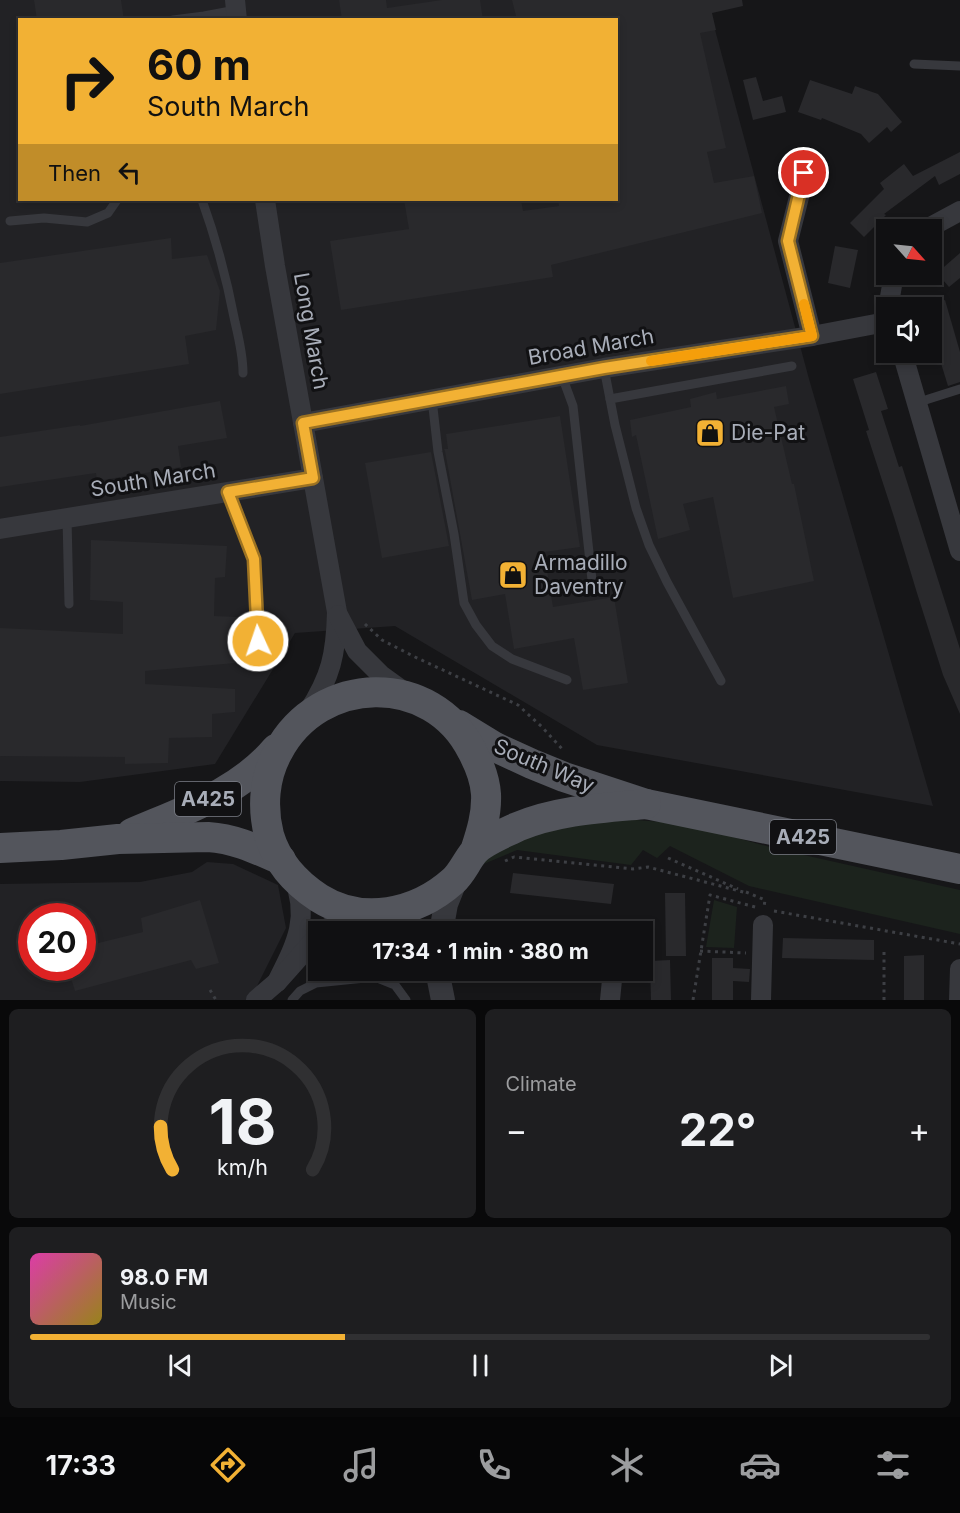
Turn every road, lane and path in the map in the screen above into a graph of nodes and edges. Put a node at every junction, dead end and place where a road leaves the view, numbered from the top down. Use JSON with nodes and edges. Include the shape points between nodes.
{"nodes":[{"id":1,"x":236,"y":10,"type":"edge"},
{"id":2,"x":188,"y":18,"type":"edge"},
{"id":3,"x":914,"y":64,"type":"dead end"},
{"id":4,"x":960,"y":66,"type":"edge"},
{"id":5,"x":806,"y":160,"type":"dead end"},
{"id":6,"x":116,"y":201,"type":"edge"},
{"id":7,"x":202,"y":201,"type":"edge"},
{"id":8,"x":266,"y":201,"type":"edge"},
{"id":9,"x":960,"y":211,"type":"edge"},
{"id":10,"x":10,"y":221,"type":"dead end"},
{"id":11,"x":942,"y":221,"type":"edge"},
{"id":12,"x":876,"y":324,"type":"edge"},
{"id":13,"x":812,"y":336,"type":"junction"},
{"id":14,"x":905,"y":363,"type":"edge"},
{"id":15,"x":792,"y":366,"type":"dead end"},
{"id":16,"x":604,"y":368,"type":"junction"},
{"id":17,"x":243,"y":373,"type":"dead end"},
{"id":18,"x":562,"y":376,"type":"junction"},
{"id":19,"x":960,"y":389,"type":"edge"},
{"id":20,"x":432,"y":399,"type":"junction"},
{"id":21,"x":610,"y":399,"type":"junction"},
{"id":22,"x":916,"y":403,"type":"junction"},
{"id":23,"x":303,"y":423,"type":"junction"},
{"id":24,"x":313,"y":478,"type":"junction"},
{"id":25,"x":228,"y":492,"type":"junction"},
{"id":26,"x":67,"y":518,"type":"junction"},
{"id":27,"x":0,"y":529,"type":"edge"},
{"id":28,"x":960,"y":551,"type":"edge"},
{"id":29,"x":593,"y":589,"type":"dead end"},
{"id":30,"x":69,"y":604,"type":"dead end"},
{"id":31,"x":336,"y":604,"type":"junction"},
{"id":32,"x":258,"y":641,"type":"dead end"},
{"id":33,"x":567,"y":680,"type":"dead end"},
{"id":34,"x":721,"y":681,"type":"dead end"},
{"id":35,"x":413,"y":698,"type":"junction"},
{"id":36,"x":305,"y":717,"type":"junction"},
{"id":37,"x":446,"y":717,"type":"junction"},
{"id":38,"x":285,"y":739,"type":"junction"},
{"id":39,"x":565,"y":752,"type":"dead end"},
{"id":40,"x":646,"y":804,"type":"junction"},
{"id":41,"x":118,"y":839,"type":"junction"},
{"id":42,"x":0,"y":848,"type":"edge"},
{"id":43,"x":475,"y":851,"type":"junction"},
{"id":44,"x":668,"y":858,"type":"dead end"},
{"id":45,"x":504,"y":861,"type":"dead end"},
{"id":46,"x":286,"y":868,"type":"junction"},
{"id":47,"x":960,"y":869,"type":"edge"},
{"id":48,"x":456,"y":879,"type":"junction"},
{"id":49,"x":747,"y":893,"type":"junction"},
{"id":50,"x":374,"y":913,"type":"junction"},
{"id":51,"x":764,"y":917,"type":"junction"},
{"id":52,"x":339,"y":921,"type":"edge"},
{"id":53,"x":400,"y":921,"type":"edge"},
{"id":54,"x":443,"y":921,"type":"edge"},
{"id":55,"x":960,"y":944,"type":"edge"},
{"id":56,"x":308,"y":947,"type":"edge"},
{"id":57,"x":700,"y":951,"type":"junction"},
{"id":58,"x":884,"y":952,"type":"dead end"},
{"id":59,"x":762,"y":954,"type":"junction"},
{"id":60,"x":960,"y":969,"type":"edge"},
{"id":61,"x":439,"y":981,"type":"edge"},
{"id":62,"x":589,"y":981,"type":"edge"},
{"id":63,"x":277,"y":982,"type":"junction"},
{"id":64,"x":611,"y":984,"type":"edge"},
{"id":65,"x":210,"y":990,"type":"dead end"},
{"id":66,"x":216,"y":1000,"type":"edge"},
{"id":67,"x":256,"y":1000,"type":"edge"},
{"id":68,"x":292,"y":1000,"type":"edge"},
{"id":69,"x":406,"y":1000,"type":"edge"},
{"id":70,"x":443,"y":1000,"type":"edge"},
{"id":71,"x":693,"y":1000,"type":"edge"},
{"id":72,"x":761,"y":1000,"type":"edge"},
{"id":73,"x":884,"y":1000,"type":"edge"},
{"id":74,"x":959,"y":1000,"type":"edge"}],
"edges":[{"from":1,"to":2,"type":"lane"},
{"from":3,"to":4,"type":"lane"},
{"from":5,"to":13,"type":"street","via":[[788,241]]},
{"from":6,"to":10,"type":"lane","via":[[108,213],[87,222],[44,218]]},
{"from":7,"to":17,"type":"lane","via":[[232,308]]},
{"from":8,"to":23,"type":"street","name":"Long March"},
{"from":9,"to":11,"type":"street"},
{"from":12,"to":13,"type":"street","name":"Broad March"},
{"from":13,"to":16,"type":"street","name":"Broad March"},
{"from":14,"to":22,"type":"street"},
{"from":15,"to":21,"type":"lane"},
{"from":16,"to":18,"type":"street","name":"Broad March"},
{"from":16,"to":21,"type":"lane"},
{"from":18,"to":20,"type":"street","name":"Broad March"},
{"from":18,"to":29,"type":"lane","via":[[573,406]]},
{"from":19,"to":22,"type":"lane"},
{"from":20,"to":23,"type":"street","name":"Broad March"},
{"from":20,"to":33,"type":"lane","via":[[464,603],[492,646],[512,659]]},
{"from":21,"to":34,"type":"lane","via":[[636,508],[649,545]]},
{"from":22,"to":28,"type":"street"},
{"from":23,"to":24,"type":"street","name":"Long March"},
{"from":24,"to":25,"type":"street","name":"South March"},
{"from":24,"to":31,"type":"street","name":"Long March"},
{"from":25,"to":26,"type":"street","name":"South March"},
{"from":25,"to":32,"type":"lane","via":[[254,559]]},
{"from":26,"to":27,"type":"street","name":"South March"},
{"from":26,"to":30,"type":"lane"},
{"from":31,"to":35,"type":"street","name":"Long March","via":[[357,651]]},
{"from":31,"to":36,"type":"street","name":"Long March","via":[[334,655],[323,687]]},
{"from":31,"to":39,"type":"path","via":[[382,640],[518,705]]},
{"from":35,"to":36,"type":"main road","name":"South Way","via":[[385,692],[356,693],[329,702]]},
{"from":35,"to":37,"type":"main road","name":"South Way"},
{"from":36,"to":38,"type":"main road","name":"South Way"},
{"from":37,"to":40,"type":"main road","name":"South Way","number":"A425","via":[[532,764]]},
{"from":37,"to":43,"type":"main road","via":[[466,739],[480,765],[486,794],[484,823]]},
{"from":38,"to":41,"type":"main road","number":"A425","via":[[260,766],[229,789]]},
{"from":38,"to":46,"type":"main road","via":[[272,761],[265,812],[270,837]]},
{"from":40,"to":43,"type":"main road","name":"South Way","number":"A425","via":[[539,819],[496,837]]},
{"from":40,"to":47,"type":"main road","name":"South Way","number":"A425"},
{"from":41,"to":42,"type":"main road","number":"A425"},
{"from":41,"to":46,"type":"main road","number":"A425","via":[[220,838],[242,843]]},
{"from":43,"to":48,"type":"main road"},
{"from":44,"to":49,"type":"path"},
{"from":45,"to":49,"type":"path","via":[[514,857],[633,869],[648,867]]},
{"from":46,"to":50,"type":"main road","via":[[307,890],[325,901],[344,909]]},
{"from":46,"to":63,"type":"street","via":[[300,899],[300,930]]},
{"from":48,"to":50,"type":"main road","via":[[423,902]]},
{"from":48,"to":54,"type":"street"},
{"from":49,"to":51,"type":"path","via":[[765,900]]},
{"from":50,"to":52,"type":"street"},
{"from":50,"to":53,"type":"street"},
{"from":51,"to":55,"type":"path"},
{"from":51,"to":57,"type":"path","via":[[710,895]]},
{"from":51,"to":59,"type":"street"},
{"from":56,"to":63,"type":"street"},
{"from":57,"to":59,"type":"path"},
{"from":57,"to":71,"type":"path"},
{"from":58,"to":73,"type":"path"},
{"from":59,"to":72,"type":"street"},
{"from":60,"to":74,"type":"street"},
{"from":61,"to":70,"type":"street"},
{"from":62,"to":64,"type":"path"},
{"from":63,"to":67,"type":"street"},
{"from":65,"to":66,"type":"path"},
{"from":68,"to":69,"type":"lane","via":[[316,982],[375,977],[395,985]]}]}
